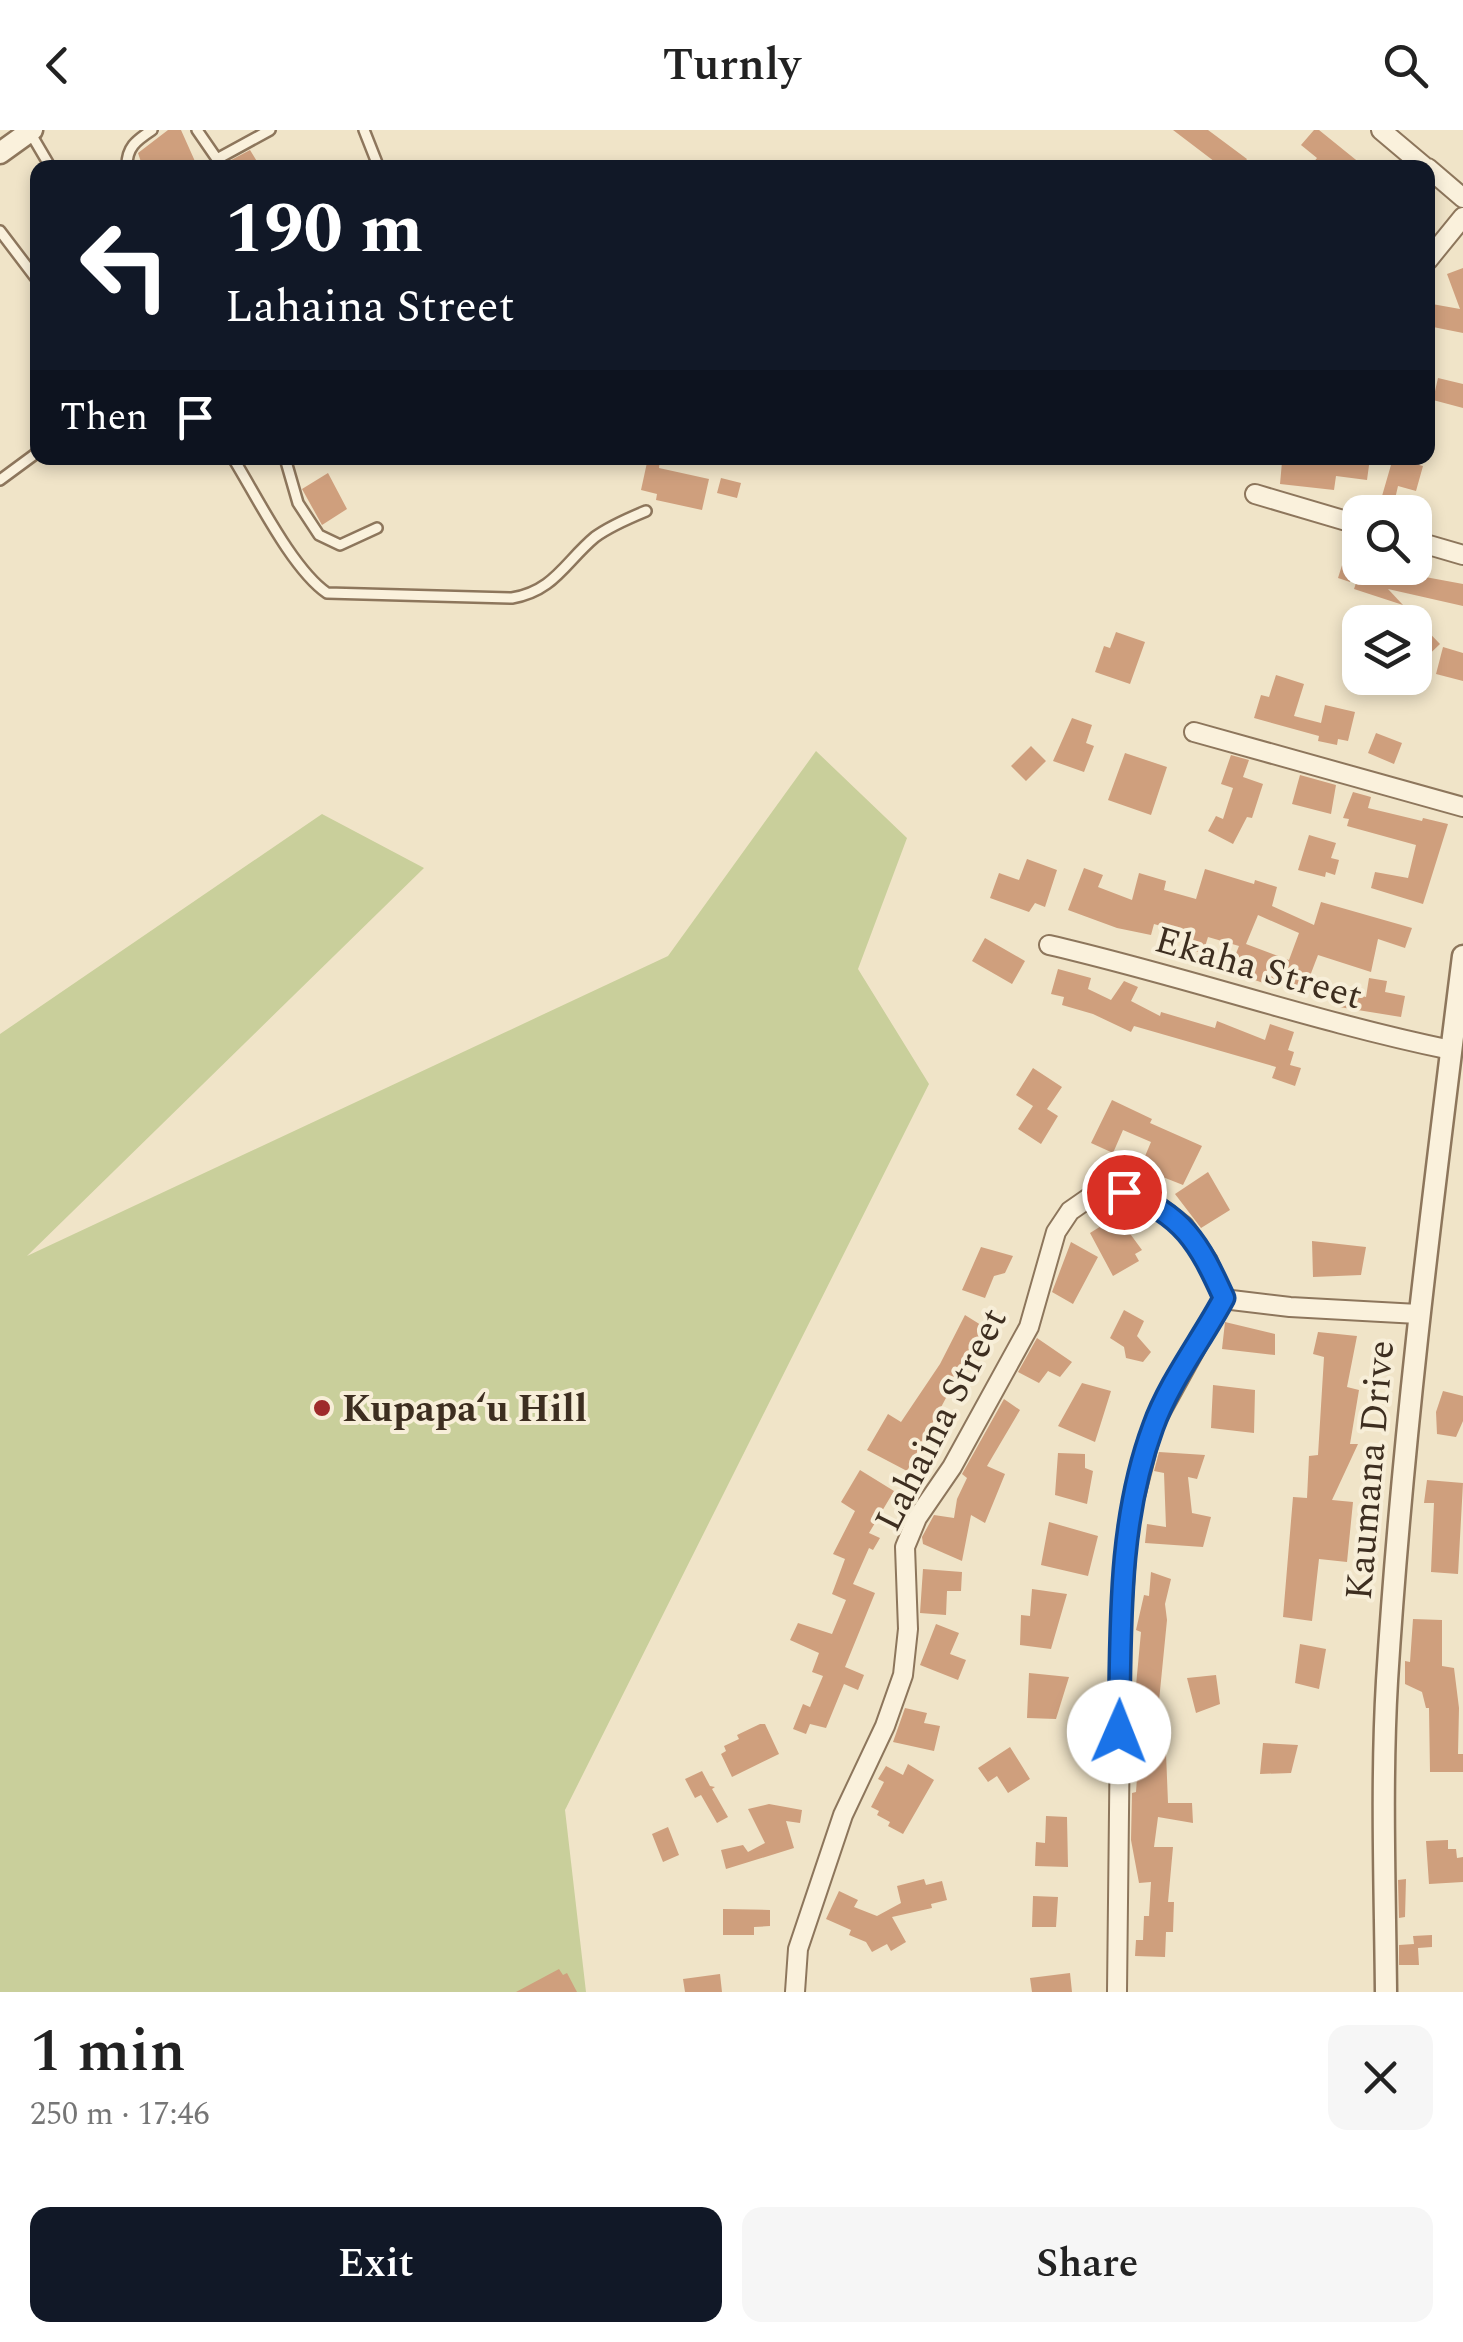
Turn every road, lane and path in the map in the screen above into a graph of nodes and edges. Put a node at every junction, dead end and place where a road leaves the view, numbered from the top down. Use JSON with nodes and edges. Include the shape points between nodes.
{"nodes":[{"id":1,"x":152,"y":130,"type":"edge"},
{"id":2,"x":197,"y":130,"type":"edge"},
{"id":3,"x":270,"y":130,"type":"edge"},
{"id":4,"x":364,"y":130,"type":"edge"},
{"id":5,"x":1381,"y":130,"type":"edge"},
{"id":6,"x":30,"y":131,"type":"edge"},
{"id":7,"x":0,"y":152,"type":"edge"},
{"id":8,"x":47,"y":160,"type":"edge"},
{"id":9,"x":126,"y":160,"type":"edge"},
{"id":10,"x":376,"y":160,"type":"edge"},
{"id":11,"x":1417,"y":160,"type":"edge"},
{"id":12,"x":1435,"y":175,"type":"edge"},
{"id":13,"x":1463,"y":198,"type":"edge"},
{"id":14,"x":1463,"y":216,"type":"edge"},
{"id":15,"x":0,"y":231,"type":"edge"},
{"id":16,"x":1435,"y":251,"type":"edge"},
{"id":17,"x":30,"y":270,"type":"edge"},
{"id":18,"x":30,"y":458,"type":"edge"},
{"id":19,"x":237,"y":465,"type":"edge"},
{"id":20,"x":286,"y":465,"type":"edge"},
{"id":21,"x":0,"y":480,"type":"edge"},
{"id":22,"x":1255,"y":494,"type":"dead end"},
{"id":23,"x":646,"y":511,"type":"dead end"},
{"id":24,"x":1342,"y":520,"type":"edge"},
{"id":25,"x":376,"y":528,"type":"dead end"},
{"id":26,"x":1432,"y":546,"type":"edge"},
{"id":27,"x":1463,"y":555,"type":"edge"},
{"id":28,"x":1194,"y":732,"type":"dead end"},
{"id":29,"x":1463,"y":806,"type":"edge"},
{"id":30,"x":1049,"y":946,"type":"dead end"},
{"id":31,"x":1463,"y":956,"type":"edge"},
{"id":32,"x":1451,"y":1050,"type":"junction"},
{"id":33,"x":1224,"y":1298,"type":"junction"},
{"id":34,"x":1418,"y":1314,"type":"junction"},
{"id":35,"x":795,"y":1992,"type":"edge"},
{"id":36,"x":1117,"y":1992,"type":"edge"},
{"id":37,"x":1386,"y":1992,"type":"edge"}],
"edges":[{"from":1,"to":9,"type":"lane","via":[[133,143]]},
{"from":2,"to":3,"type":"lane","via":[[217,160]]},
{"from":4,"to":10,"type":"lane"},
{"from":5,"to":11,"type":"street"},
{"from":6,"to":7,"type":"street"},
{"from":6,"to":8,"type":"lane"},
{"from":12,"to":13,"type":"street"},
{"from":14,"to":16,"type":"street"},
{"from":15,"to":17,"type":"lane"},
{"from":18,"to":21,"type":"lane"},
{"from":19,"to":23,"type":"lane","via":[[296,558],[328,593],[533,594],[596,536]]},
{"from":20,"to":25,"type":"lane","via":[[318,535],[340,545]]},
{"from":22,"to":24,"type":"street"},
{"from":26,"to":27,"type":"street"},
{"from":28,"to":29,"type":"street"},
{"from":30,"to":32,"type":"street","name":"Ekaha Street"},
{"from":31,"to":32,"type":"street","name":"Kaumana Drive"},
{"from":32,"to":34,"type":"street","name":"Kaumana Drive"},
{"from":33,"to":34,"type":"street"},
{"from":33,"to":35,"type":"street","name":"Lahaina Street","via":[[1184,1226],[1154,1203],[1124,1192],[1093,1195],[1056,1232],[1029,1327],[905,1547],[903,1675],[843,1815],[798,1949]]},
{"from":33,"to":36,"type":"street","via":[[1153,1426],[1128,1524]]},
{"from":34,"to":37,"type":"street","name":"Kaumana Drive","via":[[1386,1698]]}]}
